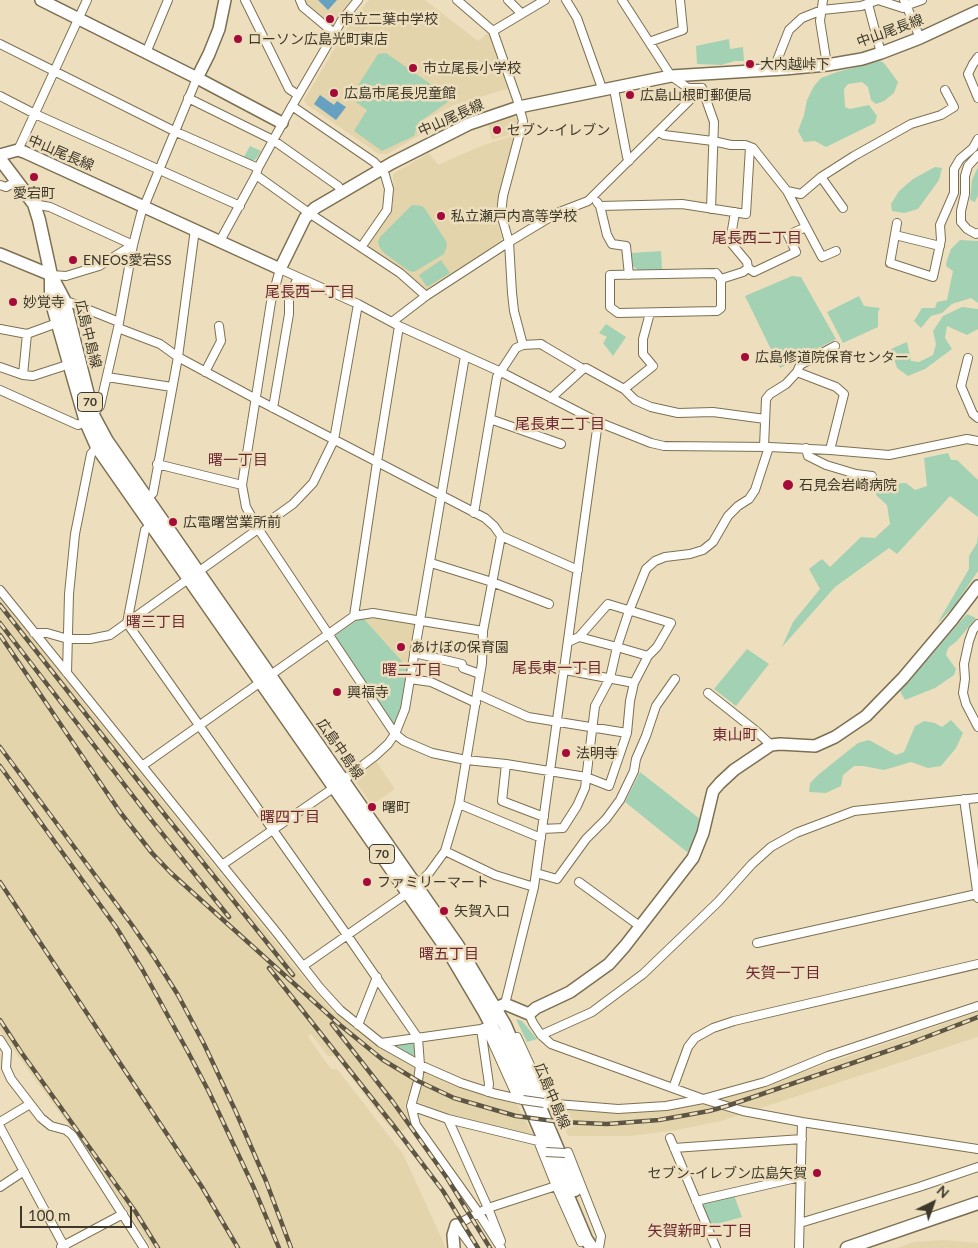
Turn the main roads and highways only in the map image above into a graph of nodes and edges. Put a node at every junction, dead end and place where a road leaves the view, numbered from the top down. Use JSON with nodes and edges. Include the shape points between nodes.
{"nodes":[{"id":1,"x":0,"y":159,"type":"edge"},
{"id":2,"x":51,"y":275,"type":"junction"},
{"id":3,"x":89,"y":418,"type":"junction"},
{"id":4,"x":102,"y":444,"type":"junction"},
{"id":5,"x":193,"y":576,"type":"junction"},
{"id":6,"x":495,"y":1008,"type":"junction"},
{"id":7,"x":978,"y":1204,"type":"edge"},
{"id":8,"x":978,"y":1212,"type":"edge"},
{"id":9,"x":592,"y":1248,"type":"edge"},
{"id":10,"x":598,"y":1248,"type":"edge"},
{"id":11,"x":847,"y":1248,"type":"edge"},
{"id":12,"x":870,"y":1248,"type":"edge"}],
"edges":[{"from":1,"to":2,"type":"main road","name":"広島中島線","number":"70","via":[[34,204]]},
{"from":2,"to":3,"type":"main road","name":"広島中島線","number":"70","via":[[64,300]]},
{"from":2,"to":3,"type":"main road","name":"広島中島線","number":"70","via":[[51,300],[57,324]]},
{"from":3,"to":4,"type":"main road","name":"広島中島線","number":"70"},
{"from":4,"to":5,"type":"main road","name":"広島中島線","number":"70","via":[[146,499]]},
{"from":4,"to":5,"type":"main road","name":"広島中島線","number":"70","via":[[151,525]]},
{"from":5,"to":6,"type":"main road","name":"広島中島線","number":"70","via":[[413,888],[458,946]]},
{"from":6,"to":9,"type":"main road","name":"広島中島線","number":"70","via":[[486,1027],[515,1071]]},
{"from":6,"to":10,"type":"main road","name":"広島中島線","number":"70"},
{"from":7,"to":11,"type":"main road"},
{"from":8,"to":12,"type":"main road"}]}
